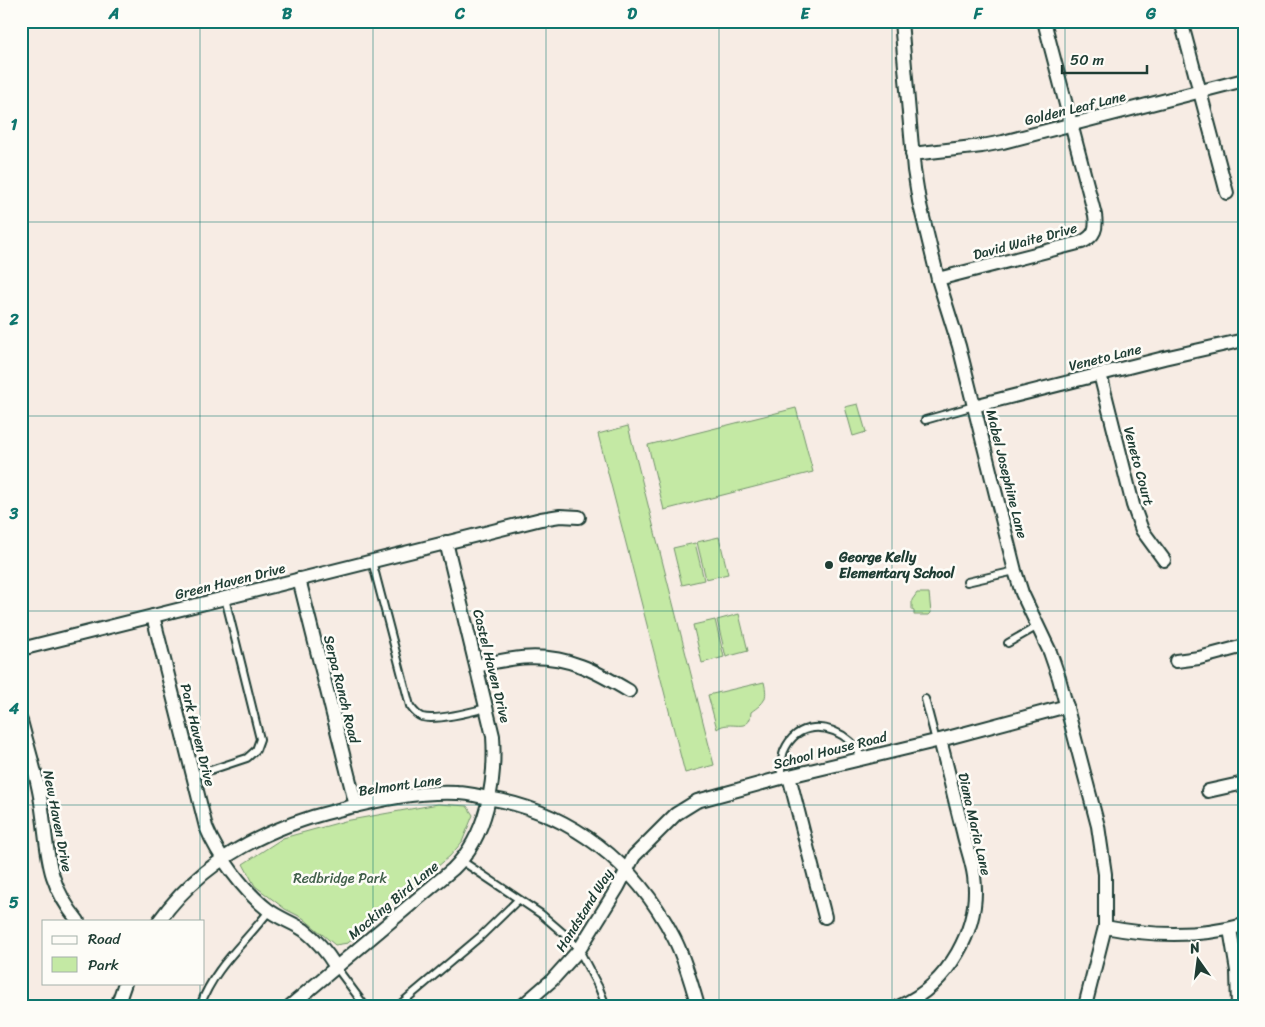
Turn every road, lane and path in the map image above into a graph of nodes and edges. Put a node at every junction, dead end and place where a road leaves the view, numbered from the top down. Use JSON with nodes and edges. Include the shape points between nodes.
{"nodes":[{"id":1,"x":902,"y":21,"type":"edge"},
{"id":2,"x":1044,"y":21,"type":"edge"},
{"id":3,"x":1181,"y":21,"type":"edge"},
{"id":4,"x":1244,"y":80,"type":"edge"},
{"id":5,"x":1199,"y":91,"type":"junction"},
{"id":6,"x":1071,"y":124,"type":"junction"},
{"id":7,"x":912,"y":154,"type":"junction"},
{"id":8,"x":1227,"y":193,"type":"dead end"},
{"id":9,"x":938,"y":279,"type":"junction"},
{"id":10,"x":1244,"y":340,"type":"edge"},
{"id":11,"x":1100,"y":374,"type":"junction"},
{"id":12,"x":974,"y":406,"type":"junction"},
{"id":13,"x":925,"y":420,"type":"dead end"},
{"id":14,"x":578,"y":517,"type":"dead end"},
{"id":15,"x":446,"y":542,"type":"junction"},
{"id":16,"x":1164,"y":560,"type":"dead end"},
{"id":17,"x":372,"y":561,"type":"junction"},
{"id":18,"x":1016,"y":571,"type":"junction"},
{"id":19,"x":299,"y":579,"type":"junction"},
{"id":20,"x":967,"y":582,"type":"dead end"},
{"id":21,"x":225,"y":598,"type":"junction"},
{"id":22,"x":153,"y":616,"type":"junction"},
{"id":23,"x":1038,"y":626,"type":"junction"},
{"id":24,"x":1008,"y":643,"type":"dead end"},
{"id":25,"x":1244,"y":646,"type":"edge"},
{"id":26,"x":21,"y":649,"type":"edge"},
{"id":27,"x":1176,"y":662,"type":"dead end"},
{"id":28,"x":477,"y":666,"type":"junction"},
{"id":29,"x":630,"y":691,"type":"dead end"},
{"id":30,"x":925,"y":699,"type":"dead end"},
{"id":31,"x":1067,"y":706,"type":"junction"},
{"id":32,"x":488,"y":708,"type":"junction"},
{"id":33,"x":21,"y":721,"type":"edge"},
{"id":34,"x":938,"y":740,"type":"junction"},
{"id":35,"x":862,"y":757,"type":"junction"},
{"id":36,"x":193,"y":776,"type":"junction"},
{"id":37,"x":785,"y":777,"type":"junction"},
{"id":38,"x":1244,"y":783,"type":"edge"},
{"id":39,"x":1208,"y":791,"type":"dead end"},
{"id":40,"x":489,"y":798,"type":"junction"},
{"id":41,"x":356,"y":806,"type":"junction"},
{"id":42,"x":223,"y":858,"type":"junction"},
{"id":43,"x":462,"y":861,"type":"junction"},
{"id":44,"x":626,"y":870,"type":"junction"},
{"id":45,"x":518,"y":900,"type":"junction"},
{"id":46,"x":269,"y":911,"type":"junction"},
{"id":47,"x":825,"y":917,"type":"dead end"},
{"id":48,"x":77,"y":920,"type":"edge"},
{"id":49,"x":160,"y":920,"type":"edge"},
{"id":50,"x":1244,"y":925,"type":"edge"},
{"id":51,"x":1105,"y":927,"type":"junction"},
{"id":52,"x":1230,"y":929,"type":"junction"},
{"id":53,"x":579,"y":950,"type":"junction"},
{"id":54,"x":336,"y":968,"type":"junction"},
{"id":55,"x":125,"y":984,"type":"edge"},
{"id":56,"x":117,"y":1006,"type":"edge"},
{"id":57,"x":200,"y":1006,"type":"edge"},
{"id":58,"x":290,"y":1006,"type":"edge"},
{"id":59,"x":365,"y":1006,"type":"edge"},
{"id":60,"x":398,"y":1006,"type":"edge"},
{"id":61,"x":522,"y":1006,"type":"edge"},
{"id":62,"x":606,"y":1006,"type":"edge"},
{"id":63,"x":698,"y":1006,"type":"edge"},
{"id":64,"x":900,"y":1006,"type":"edge"},
{"id":65,"x":1085,"y":1006,"type":"edge"},
{"id":66,"x":1238,"y":1006,"type":"edge"}],
"edges":[{"from":1,"to":7,"type":"street","name":"Mabel Josephine Lane"},
{"from":2,"to":6,"type":"street"},
{"from":3,"to":5,"type":"street"},
{"from":4,"to":5,"type":"street","name":"Golden Leaf Lane"},
{"from":5,"to":6,"type":"street","name":"Golden Leaf Lane"},
{"from":5,"to":8,"type":"street"},
{"from":6,"to":7,"type":"street","name":"Golden Leaf Lane","via":[[982,146]]},
{"from":6,"to":9,"type":"street","name":"David Waite Drive","via":[[1096,224],[1092,236],[1082,242]]},
{"from":7,"to":9,"type":"street","name":"Mabel Josephine Lane","via":[[918,202]]},
{"from":9,"to":12,"type":"street","name":"Mabel Josephine Lane"},
{"from":10,"to":11,"type":"street","name":"Veneto Lane"},
{"from":11,"to":12,"type":"street","name":"Veneto Lane"},
{"from":11,"to":16,"type":"street","name":"Veneto Court","via":[[1133,505],[1142,530]]},
{"from":12,"to":13,"type":"lane"},
{"from":12,"to":18,"type":"street","name":"Mabel Josephine Lane"},
{"from":14,"to":15,"type":"street","name":"Green Haven Drive","via":[[541,519]]},
{"from":15,"to":17,"type":"street","name":"Green Haven Drive"},
{"from":15,"to":28,"type":"street","name":"Castel Haven Drive"},
{"from":17,"to":19,"type":"street","name":"Green Haven Drive"},
{"from":17,"to":32,"type":"lane","via":[[410,706],[419,715],[429,718]]},
{"from":18,"to":20,"type":"lane"},
{"from":18,"to":23,"type":"street","name":"Mabel Josephine Lane","via":[[1022,593]]},
{"from":19,"to":21,"type":"street","name":"Green Haven Drive"},
{"from":19,"to":41,"type":"street","name":"Serpa Ranch Road"},
{"from":21,"to":22,"type":"street","name":"Green Haven Drive"},
{"from":21,"to":36,"type":"lane","via":[[260,740],[256,750],[247,758]]},
{"from":22,"to":26,"type":"street","name":"Green Haven Drive"},
{"from":22,"to":36,"type":"street","name":"Park Haven Drive"},
{"from":23,"to":24,"type":"lane"},
{"from":23,"to":31,"type":"street","name":"Mabel Josephine Lane"},
{"from":25,"to":27,"type":"street"},
{"from":28,"to":29,"type":"street","via":[[520,657],[558,659],[582,666]]},
{"from":28,"to":32,"type":"street","name":"Castel Haven Drive"},
{"from":30,"to":34,"type":"lane"},
{"from":31,"to":34,"type":"street","name":"School House Road"},
{"from":31,"to":51,"type":"street","name":"Mabel Josephine Lane","via":[[1098,826],[1105,874]]},
{"from":32,"to":40,"type":"street","name":"Castel Haven Drive","via":[[494,747]]},
{"from":33,"to":48,"type":"street","name":"New Haven Drive","via":[[41,801],[50,870],[62,899]]},
{"from":34,"to":35,"type":"street","name":"School House Road"},
{"from":34,"to":64,"type":"street","name":"Diana Maria Lane","via":[[974,877],[973,916],[960,950],[943,974],[916,999]]},
{"from":35,"to":37,"type":"street","name":"School House Road"},
{"from":35,"to":37,"type":"lane","via":[[851,742],[830,730],[809,728],[797,735],[785,750],[782,759]]},
{"from":36,"to":42,"type":"street","name":"Park Haven Drive","via":[[206,827]]},
{"from":37,"to":44,"type":"street","name":"School House Road","via":[[690,804],[657,832],[634,856]]},
{"from":37,"to":47,"type":"street"},
{"from":38,"to":39,"type":"street"},
{"from":40,"to":41,"type":"street","name":"Belmont Lane","via":[[459,793],[424,794]]},
{"from":40,"to":43,"type":"street","name":"Mocking Bird Lane","via":[[480,829]]},
{"from":40,"to":44,"type":"street","name":"Belmont Lane","via":[[530,808],[578,831]]},
{"from":41,"to":42,"type":"street","name":"Belmont Lane","via":[[287,825],[254,839]]},
{"from":42,"to":46,"type":"street","via":[[243,886]]},
{"from":42,"to":49,"type":"street","name":"Belmont Lane","via":[[193,882]]},
{"from":43,"to":45,"type":"lane"},
{"from":43,"to":54,"type":"street","name":"Mocking Bird Lane"},
{"from":44,"to":53,"type":"street","name":"Handstand Way"},
{"from":44,"to":63,"type":"street","name":"Belmont Lane","via":[[652,902],[674,938]]},
{"from":45,"to":53,"type":"lane","via":[[547,920]]},
{"from":45,"to":60,"type":"lane"},
{"from":46,"to":54,"type":"street","via":[[303,930],[324,949]]},
{"from":46,"to":57,"type":"lane","via":[[213,978]]},
{"from":50,"to":52,"type":"street"},
{"from":51,"to":52,"type":"street","via":[[1168,934]]},
{"from":51,"to":65,"type":"street","name":"Mabel Josephine Lane"},
{"from":52,"to":66,"type":"street","via":[[1237,971]]},
{"from":53,"to":61,"type":"street","name":"Handstand Way"},
{"from":53,"to":62,"type":"lane"},
{"from":54,"to":58,"type":"street","name":"Mocking Bird Lane"},
{"from":54,"to":59,"type":"lane"},
{"from":55,"to":56,"type":"street"}]}
